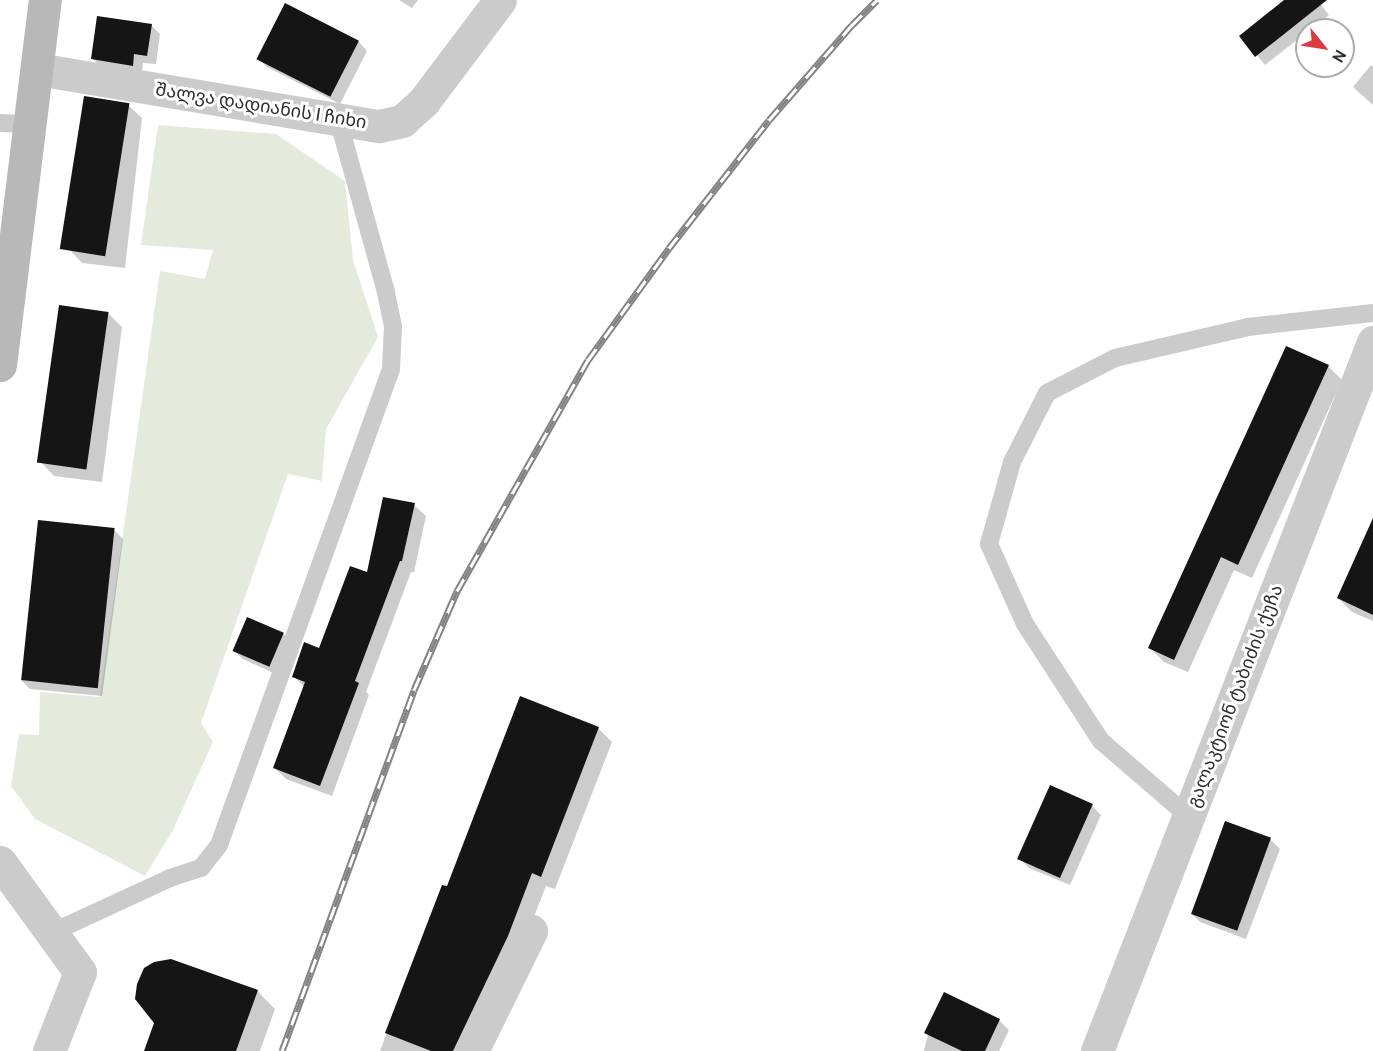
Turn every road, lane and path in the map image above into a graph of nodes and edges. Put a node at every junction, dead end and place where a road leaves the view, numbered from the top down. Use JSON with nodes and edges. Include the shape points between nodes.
{"nodes":[{"id":1,"x":45,"y":0,"type":"edge"},
{"id":2,"x":501,"y":0,"type":"edge"},
{"id":3,"x":37,"y":69,"type":"junction"},
{"id":4,"x":338,"y":119,"type":"junction"},
{"id":5,"x":14,"y":123,"type":"edge"},
{"id":6,"x":1373,"y":313,"type":"edge"},
{"id":7,"x":1373,"y":342,"type":"edge"},
{"id":8,"x":0,"y":365,"type":"edge"},
{"id":9,"x":1188,"y":816,"type":"junction"},
{"id":10,"x":0,"y":861,"type":"edge"},
{"id":11,"x":531,"y":931,"type":"dead end"},
{"id":12,"x":51,"y":933,"type":"junction"},
{"id":13,"x":49,"y":1051,"type":"edge"},
{"id":14,"x":472,"y":1051,"type":"edge"},
{"id":15,"x":1097,"y":1051,"type":"edge"}],
"edges":[{"from":1,"to":3,"type":"main road"},
{"from":2,"to":4,"type":"street","name":"შალვა დადიანის I ჩიხი","via":[[424,101],[402,121],[379,126]]},
{"from":3,"to":4,"type":"street","name":"შალვა დადიანის I ჩიხი"},
{"from":3,"to":5,"type":"main road"},
{"from":4,"to":12,"type":"lane","via":[[391,315],[391,369],[219,845],[201,868],[170,878]]},
{"from":5,"to":8,"type":"main road"},
{"from":6,"to":9,"type":"lane","via":[[1248,327],[1116,358],[1047,393],[1012,462],[989,544],[1026,624],[1101,741]]},
{"from":7,"to":9,"type":"street","name":"გალაკტიონ ტაბიძის ქუჩა"},
{"from":9,"to":15,"type":"street","name":"გალაკტიონ ტაბიძის ქუჩა"},
{"from":10,"to":12,"type":"street"},
{"from":11,"to":14,"type":"street"},
{"from":12,"to":13,"type":"street","via":[[80,972]]}]}
